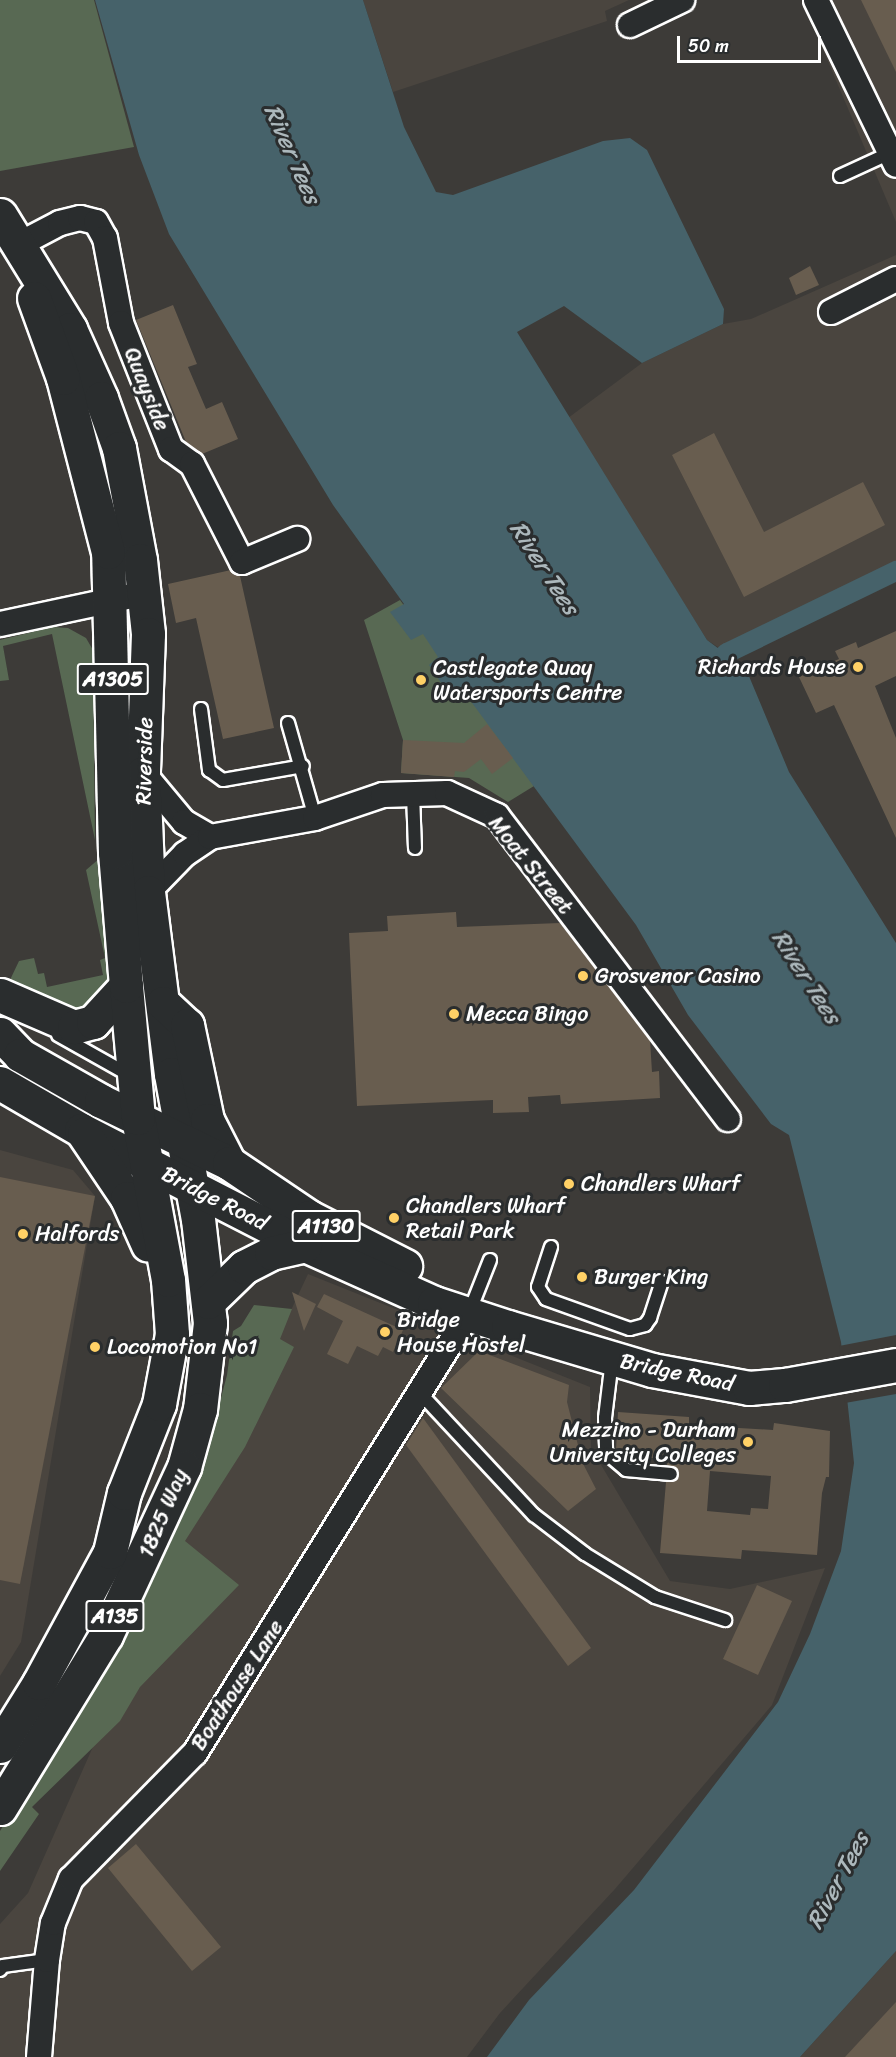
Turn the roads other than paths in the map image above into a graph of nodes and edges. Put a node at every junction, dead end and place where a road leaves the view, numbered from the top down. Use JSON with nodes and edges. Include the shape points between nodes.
{"nodes":[{"id":1,"x":682,"y":0,"type":"edge"},
{"id":2,"x":816,"y":0,"type":"edge"},
{"id":3,"x":630,"y":25,"type":"dead end"},
{"id":4,"x":893,"y":159,"type":"edge"},
{"id":5,"x":840,"y":176,"type":"dead end"},
{"id":6,"x":7,"y":227,"type":"edge"},
{"id":7,"x":896,"y":279,"type":"edge"},
{"id":8,"x":831,"y":312,"type":"dead end"},
{"id":9,"x":297,"y":539,"type":"dead end"},
{"id":10,"x":146,"y":593,"type":"junction"},
{"id":11,"x":110,"y":600,"type":"junction"},
{"id":12,"x":0,"y":624,"type":"edge"},
{"id":13,"x":201,"y":709,"type":"dead end"},
{"id":14,"x":288,"y":723,"type":"dead end"},
{"id":15,"x":303,"y":766,"type":"junction"},
{"id":16,"x":143,"y":773,"type":"junction"},
{"id":17,"x":413,"y":794,"type":"junction"},
{"id":18,"x":315,"y":818,"type":"junction"},
{"id":19,"x":210,"y":837,"type":"junction"},
{"id":20,"x":415,"y":848,"type":"dead end"},
{"id":21,"x":148,"y":892,"type":"junction"},
{"id":22,"x":126,"y":986,"type":"junction"},
{"id":23,"x":5,"y":998,"type":"edge"},
{"id":24,"x":163,"y":1003,"type":"junction"},
{"id":25,"x":0,"y":1034,"type":"edge"},
{"id":26,"x":0,"y":1083,"type":"edge"},
{"id":27,"x":0,"y":1101,"type":"edge"},
{"id":28,"x":38,"y":1104,"type":"junction"},
{"id":29,"x":138,"y":1118,"type":"junction"},
{"id":30,"x":728,"y":1119,"type":"dead end"},
{"id":31,"x":81,"y":1130,"type":"junction"},
{"id":32,"x":183,"y":1140,"type":"junction"},
{"id":33,"x":229,"y":1163,"type":"junction"},
{"id":34,"x":146,"y":1164,"type":"junction"},
{"id":35,"x":191,"y":1185,"type":"junction"},
{"id":36,"x":305,"y":1245,"type":"junction"},
{"id":37,"x":551,"y":1247,"type":"dead end"},
{"id":38,"x":490,"y":1260,"type":"dead end"},
{"id":39,"x":168,"y":1280,"type":"junction"},
{"id":40,"x":662,"y":1282,"type":"dead end"},
{"id":41,"x":208,"y":1302,"type":"junction"},
{"id":42,"x":469,"y":1313,"type":"junction"},
{"id":43,"x":612,"y":1359,"type":"junction"},
{"id":44,"x":896,"y":1365,"type":"edge"},
{"id":45,"x":421,"y":1394,"type":"junction"},
{"id":46,"x":671,"y":1474,"type":"dead end"},
{"id":47,"x":725,"y":1620,"type":"dead end"},
{"id":48,"x":0,"y":1746,"type":"edge"},
{"id":49,"x":0,"y":1808,"type":"edge"},
{"id":50,"x":46,"y":1960,"type":"junction"},
{"id":51,"x":0,"y":1970,"type":"edge"},
{"id":52,"x":39,"y":2057,"type":"edge"}],
"edges":[{"from":1,"to":3,"type":"street"},
{"from":2,"to":4,"type":"street"},
{"from":4,"to":5,"type":"lane"},
{"from":6,"to":9,"type":"street","name":"Quayside","via":[[80,218],[96,222],[105,238],[122,323],[171,449],[192,464],[242,562]]},
{"from":6,"to":10,"type":"main road","name":"Riverside","number":"A1305","via":[[70,329],[100,398],[118,448]]},
{"from":6,"to":11,"type":"main road","name":"Riverside","number":"A1305","via":[[63,378],[108,552]]},
{"from":7,"to":8,"type":"street"},
{"from":10,"to":11,"type":"street"},
{"from":10,"to":16,"type":"main road","name":"Riverside","number":"A1305"},
{"from":11,"to":12,"type":"street"},
{"from":11,"to":22,"type":"main road","name":"Riverside","number":"A1305","via":[[115,852]]},
{"from":13,"to":15,"type":"lane","via":[[209,770],[223,780]]},
{"from":14,"to":15,"type":"lane"},
{"from":15,"to":18,"type":"lane"},
{"from":16,"to":19,"type":"street","via":[[184,822]]},
{"from":16,"to":21,"type":"main road","name":"Riverside","number":"A1305"},
{"from":17,"to":18,"type":"street","name":"Moat Street","via":[[383,795]]},
{"from":17,"to":20,"type":"lane"},
{"from":17,"to":30,"type":"street","name":"Moat Street","via":[[447,793],[496,816]]},
{"from":18,"to":19,"type":"street","name":"Moat Street"},
{"from":19,"to":21,"type":"street","name":"Moat Street","via":[[185,854]]},
{"from":21,"to":24,"type":"main road","name":"Riverside","number":"A1305"},
{"from":22,"to":23,"type":"main road","via":[[93,1022],[74,1027]]},
{"from":22,"to":29,"type":"main road","name":"Riverside","number":"A1305"},
{"from":23,"to":29,"type":"lane","via":[[60,1036],[124,1072]]},
{"from":24,"to":32,"type":"main road","name":"Riverside","number":"A1305"},
{"from":24,"to":33,"type":"main road","number":"A1130","via":[[187,1025],[207,1120]]},
{"from":25,"to":29,"type":"main road","name":"Bridge Road","number":"A1130","via":[[20,1055]]},
{"from":26,"to":28,"type":"main road","name":"Bridge Road"},
{"from":27,"to":28,"type":"main road"},
{"from":28,"to":31,"type":"main road","name":"Bridge Road"},
{"from":29,"to":32,"type":"main road","name":"Bridge Road","number":"A1130"},
{"from":29,"to":34,"type":"main road","name":"Riverside","number":"A1305"},
{"from":31,"to":34,"type":"main road","name":"Bridge Road"},
{"from":31,"to":39,"type":"main road","via":[[127,1198]]},
{"from":32,"to":33,"type":"main road","name":"Bridge Road","number":"A1130"},
{"from":32,"to":35,"type":"main road","name":"Riverside","number":"A1305"},
{"from":33,"to":42,"type":"main road","name":"Bridge Road","number":"A1130","via":[[309,1217],[429,1278]]},
{"from":34,"to":35,"type":"main road","name":"Bridge Road"},
{"from":34,"to":39,"type":"main road","name":"1825 Way","number":"A135"},
{"from":35,"to":36,"type":"main road","name":"Bridge Road","number":"A1130"},
{"from":35,"to":41,"type":"main road","name":"1825 Way","number":"A135"},
{"from":36,"to":41,"type":"main road","via":[[271,1253],[244,1267]]},
{"from":36,"to":42,"type":"main road","name":"Bridge Road","number":"A1130","via":[[434,1303]]},
{"from":37,"to":40,"type":"lane","via":[[538,1287],[546,1299],[630,1329],[645,1325],[650,1318]]},
{"from":38,"to":42,"type":"lane"},
{"from":39,"to":48,"type":"main road","name":"1825 Way","number":"A135","via":[[172,1334],[159,1404],[124,1493],[110,1552],[45,1674]]},
{"from":41,"to":49,"type":"main road","name":"1825 Way","number":"A135","via":[[208,1358],[184,1467],[106,1635]]},
{"from":42,"to":43,"type":"main road","name":"Bridge Road","number":"A1130"},
{"from":42,"to":45,"type":"street","name":"Boathouse Lane"},
{"from":43,"to":44,"type":"main road","name":"Bridge Road","number":"A1130","via":[[749,1388]]},
{"from":43,"to":46,"type":"lane","via":[[605,1418],[606,1453],[626,1470]]},
{"from":45,"to":47,"type":"lane","via":[[534,1515],[585,1554],[655,1597]]},
{"from":45,"to":50,"type":"street","name":"Boathouse Lane","via":[[195,1753],[71,1879],[53,1923]]},
{"from":50,"to":51,"type":"lane","via":[[3,1966]]},
{"from":50,"to":52,"type":"street","name":"Boathouse Lane"}]}
